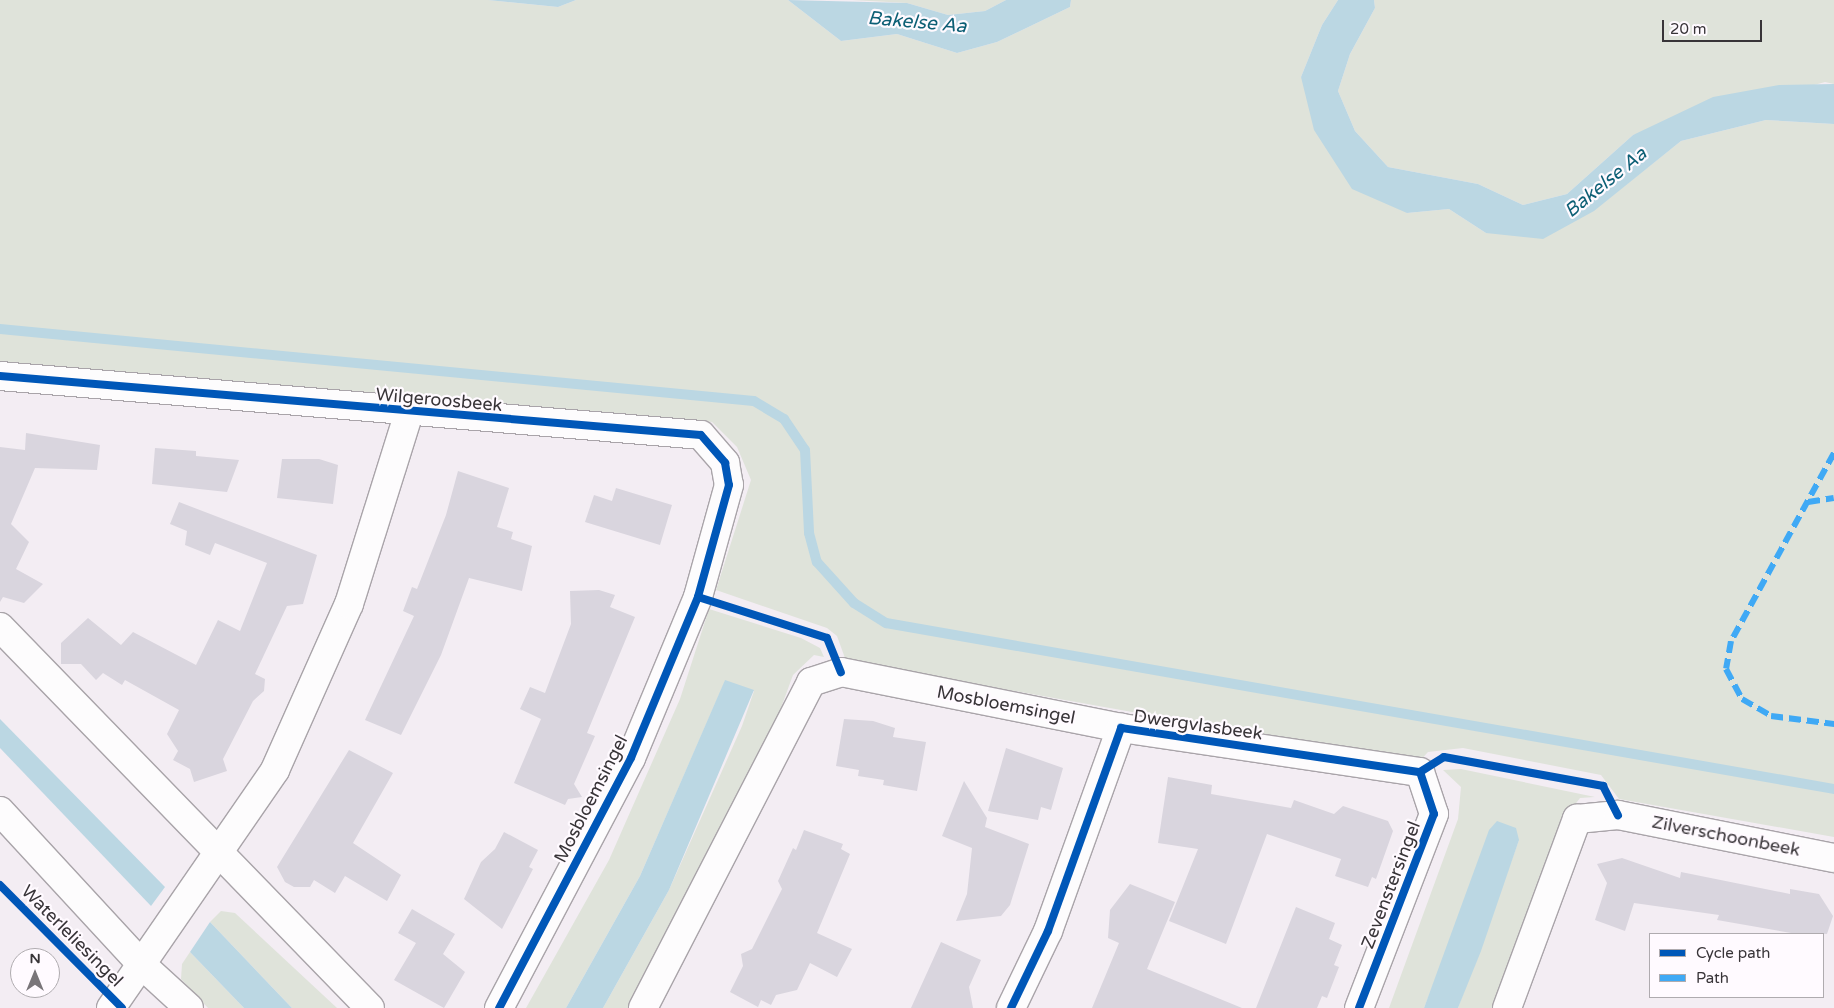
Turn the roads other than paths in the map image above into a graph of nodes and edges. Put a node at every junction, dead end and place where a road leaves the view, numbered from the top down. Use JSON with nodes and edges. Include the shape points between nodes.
{"nodes":[{"id":1,"x":0,"y":376,"type":"edge"},
{"id":2,"x":409,"y":413,"type":"junction"},
{"id":3,"x":698,"y":597,"type":"joint"},
{"id":4,"x":0,"y":627,"type":"edge"},
{"id":5,"x":1121,"y":728,"type":"junction"},
{"id":6,"x":1420,"y":772,"type":"joint"},
{"id":7,"x":2,"y":815,"type":"edge"},
{"id":8,"x":219,"y":855,"type":"junction"},
{"id":9,"x":1834,"y":858,"type":"edge"},
{"id":10,"x":141,"y":964,"type":"junction"},
{"id":11,"x":111,"y":1008,"type":"edge"},
{"id":12,"x":188,"y":1008,"type":"edge"},
{"id":13,"x":370,"y":1008,"type":"edge"},
{"id":14,"x":499,"y":1008,"type":"edge"},
{"id":15,"x":643,"y":1008,"type":"edge"},
{"id":16,"x":1011,"y":1008,"type":"edge"},
{"id":17,"x":1359,"y":1008,"type":"edge"},
{"id":18,"x":1508,"y":1008,"type":"edge"}],
"edges":[{"from":1,"to":2,"type":"street","name":"Wilgeroosbeek"},
{"from":2,"to":3,"type":"street","name":"Wilgeroosbeek","via":[[701,435],[725,463],[729,485]]},
{"from":2,"to":8,"type":"street","name":"Wilgeroosbeek","via":[[349,604],[275,770]]},
{"from":3,"to":14,"type":"street","name":"Mosbloemsingel","via":[[631,758]]},
{"from":4,"to":8,"type":"street"},
{"from":5,"to":6,"type":"street","name":"Dwergvlasbeek"},
{"from":5,"to":15,"type":"street","name":"Mosbloemsingel","via":[[840,672],[811,682]]},
{"from":5,"to":16,"type":"street","name":"Dwergvlasbeek","via":[[1048,930]]},
{"from":6,"to":17,"type":"street","name":"Zevenstersingel","via":[[1434,814]]},
{"from":7,"to":10,"type":"street","name":"Waterleliesingel"},
{"from":8,"to":10,"type":"street","name":"Wilgeroosbeek"},
{"from":8,"to":13,"type":"street"},
{"from":9,"to":18,"type":"street","name":"Zilverschoonbeek","via":[[1618,815],[1577,819]]},
{"from":10,"to":11,"type":"street","name":"Wilgeroosbeek"},
{"from":10,"to":12,"type":"street","name":"Waterleliesingel"}]}
